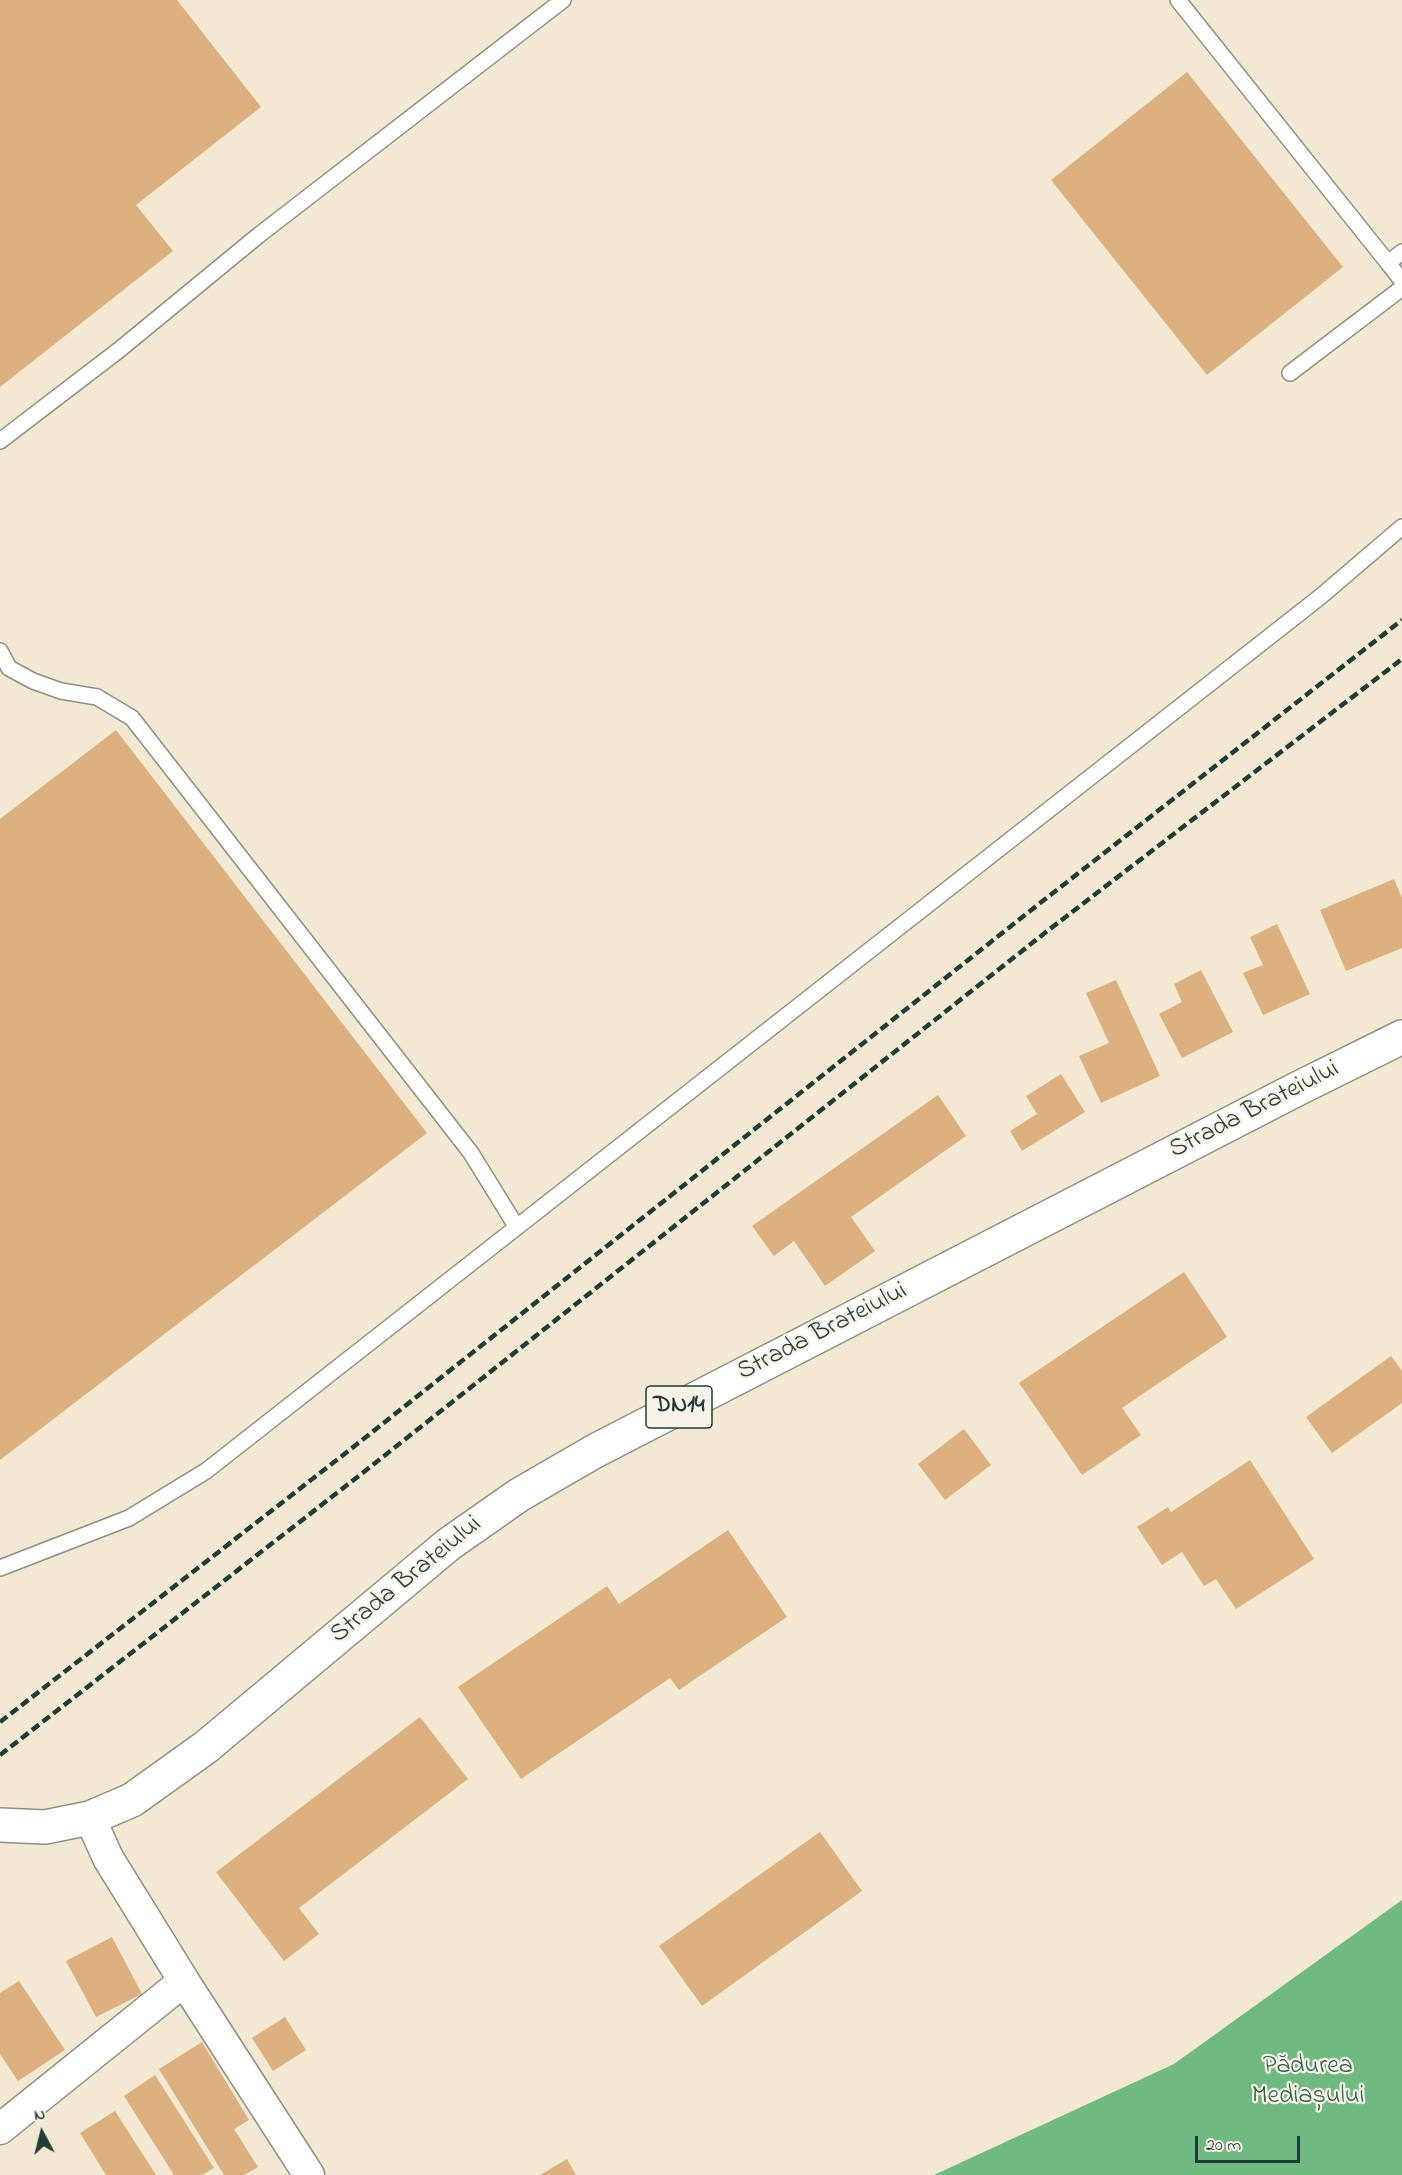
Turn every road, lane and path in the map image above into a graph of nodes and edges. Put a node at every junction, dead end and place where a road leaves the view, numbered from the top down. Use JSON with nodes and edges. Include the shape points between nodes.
{"nodes":[{"id":1,"x":563,"y":0,"type":"edge"},
{"id":2,"x":1178,"y":0,"type":"edge"},
{"id":3,"x":1402,"y":252,"type":"edge"},
{"id":4,"x":1388,"y":263,"type":"junction"},
{"id":5,"x":1402,"y":281,"type":"edge"},
{"id":6,"x":1402,"y":288,"type":"edge"},
{"id":7,"x":1290,"y":373,"type":"dead end"},
{"id":8,"x":0,"y":441,"type":"edge"},
{"id":9,"x":1402,"y":527,"type":"edge"},
{"id":10,"x":0,"y":651,"type":"edge"},
{"id":11,"x":1402,"y":1037,"type":"edge"},
{"id":12,"x":516,"y":1226,"type":"junction"},
{"id":13,"x":0,"y":1568,"type":"edge"},
{"id":14,"x":90,"y":1818,"type":"junction"},
{"id":15,"x":0,"y":1825,"type":"edge"},
{"id":16,"x":184,"y":1981,"type":"junction"},
{"id":17,"x":0,"y":2129,"type":"edge"},
{"id":18,"x":309,"y":2175,"type":"edge"}],
"edges":[{"from":1,"to":8,"type":"lane"},
{"from":2,"to":4,"type":"lane"},
{"from":3,"to":4,"type":"lane"},
{"from":4,"to":5,"type":"lane"},
{"from":6,"to":7,"type":"lane"},
{"from":9,"to":12,"type":"lane","via":[[1320,597]]},
{"from":10,"to":12,"type":"lane","via":[[9,668],[33,681],[97,697],[132,718],[471,1153]]},
{"from":11,"to":14,"type":"main road","name":"Strada Brateiului","number":"DN14","via":[[616,1440],[519,1495],[448,1544],[206,1747],[132,1800]]},
{"from":12,"to":13,"type":"lane","via":[[206,1471],[129,1518]]},
{"from":14,"to":15,"type":"main road","name":"Strada Brateiului","number":"DN14","via":[[45,1827]]},
{"from":14,"to":16,"type":"street","via":[[108,1858]]},
{"from":16,"to":17,"type":"street"},
{"from":16,"to":18,"type":"street"}]}
